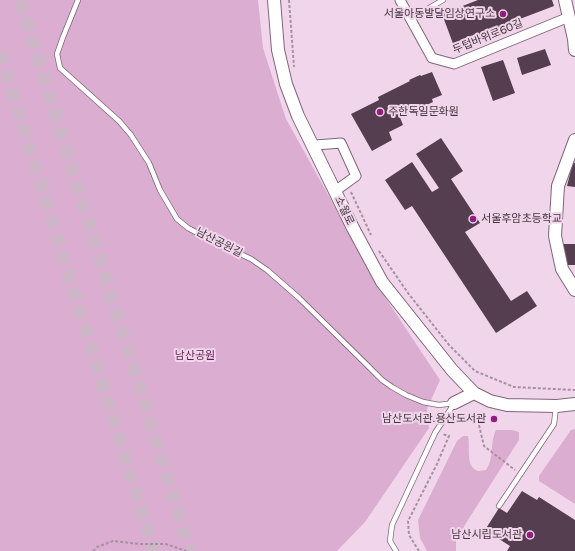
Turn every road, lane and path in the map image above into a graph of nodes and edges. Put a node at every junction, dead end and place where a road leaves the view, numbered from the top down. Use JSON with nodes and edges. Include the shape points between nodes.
{"nodes":[{"id":1,"x":78,"y":0,"type":"edge"},
{"id":2,"x":274,"y":0,"type":"edge"},
{"id":3,"x":278,"y":0,"type":"edge"},
{"id":4,"x":289,"y":0,"type":"edge"},
{"id":5,"x":400,"y":0,"type":"edge"},
{"id":6,"x":443,"y":0,"type":"edge"},
{"id":7,"x":565,"y":0,"type":"edge"},
{"id":8,"x":569,"y":18,"type":"junction"},
{"id":9,"x":410,"y":19,"type":"junction"},
{"id":10,"x":575,"y":50,"type":"edge"},
{"id":11,"x":295,"y":68,"type":"dead end"},
{"id":12,"x":575,"y":140,"type":"edge"},
{"id":13,"x":316,"y":145,"type":"junction"},
{"id":14,"x":342,"y":186,"type":"junction"},
{"id":15,"x":374,"y":241,"type":"dead end"},
{"id":16,"x":377,"y":247,"type":"dead end"},
{"id":17,"x":575,"y":290,"type":"edge"},
{"id":18,"x":575,"y":390,"type":"edge"},
{"id":19,"x":474,"y":393,"type":"junction"},
{"id":20,"x":575,"y":400,"type":"edge"},
{"id":21,"x":454,"y":403,"type":"junction"},
{"id":22,"x":575,"y":404,"type":"edge"},
{"id":23,"x":557,"y":406,"type":"junction"},
{"id":24,"x":479,"y":425,"type":"dead end"},
{"id":25,"x":435,"y":433,"type":"junction"},
{"id":26,"x":520,"y":474,"type":"junction"},
{"id":27,"x":499,"y":506,"type":"dead end"},
{"id":28,"x":93,"y":551,"type":"edge"},
{"id":29,"x":186,"y":551,"type":"edge"},
{"id":30,"x":396,"y":551,"type":"edge"},
{"id":31,"x":419,"y":551,"type":"edge"}],
"edges":[{"from":1,"to":21,"type":"lane","name":"남산공원길","via":[[57,54],[60,68],[131,135],[149,163],[160,190],[177,219],[188,228],[251,259],[267,270],[392,387],[423,402],[439,405]]},
{"from":2,"to":19,"type":"main road","name":"소월로","via":[[278,50],[286,84],[298,116],[358,239],[382,282],[452,370]]},
{"from":3,"to":13,"type":"main road","name":"소월로","via":[[282,51],[289,83],[300,114]]},
{"from":4,"to":11,"type":"path"},
{"from":5,"to":9,"type":"street","name":"두텁바위로60길"},
{"from":6,"to":9,"type":"lane"},
{"from":7,"to":8,"type":"main road"},
{"from":8,"to":9,"type":"street","name":"두텁바위로60길","via":[[454,64],[432,58]]},
{"from":8,"to":10,"type":"main road"},
{"from":12,"to":17,"type":"main road","via":[[558,186],[555,236],[562,270]]},
{"from":13,"to":14,"type":"main road","name":"소월로"},
{"from":13,"to":14,"type":"street","via":[[341,143],[356,176]]},
{"from":14,"to":15,"type":"path"},
{"from":14,"to":19,"type":"main road","name":"소월로","via":[[385,278]]},
{"from":16,"to":18,"type":"path","via":[[408,293],[449,345],[476,371],[514,387]]},
{"from":19,"to":20,"type":"main road","via":[[507,400]]},
{"from":19,"to":21,"type":"main road","name":"남산공원길"},
{"from":19,"to":23,"type":"main road","name":"소월로","via":[[490,401],[507,405]]},
{"from":21,"to":25,"type":"lane"},
{"from":22,"to":23,"type":"main road","name":"소월로"},
{"from":23,"to":26,"type":"lane","via":[[554,424]]},
{"from":24,"to":26,"type":"path","via":[[484,446]]},
{"from":25,"to":30,"type":"lane","via":[[392,525],[390,541]]},
{"from":25,"to":31,"type":"path","via":[[449,436],[408,522],[409,535]]},
{"from":26,"to":27,"type":"lane"},
{"from":28,"to":29,"type":"path","via":[[113,541],[166,544]]}]}
